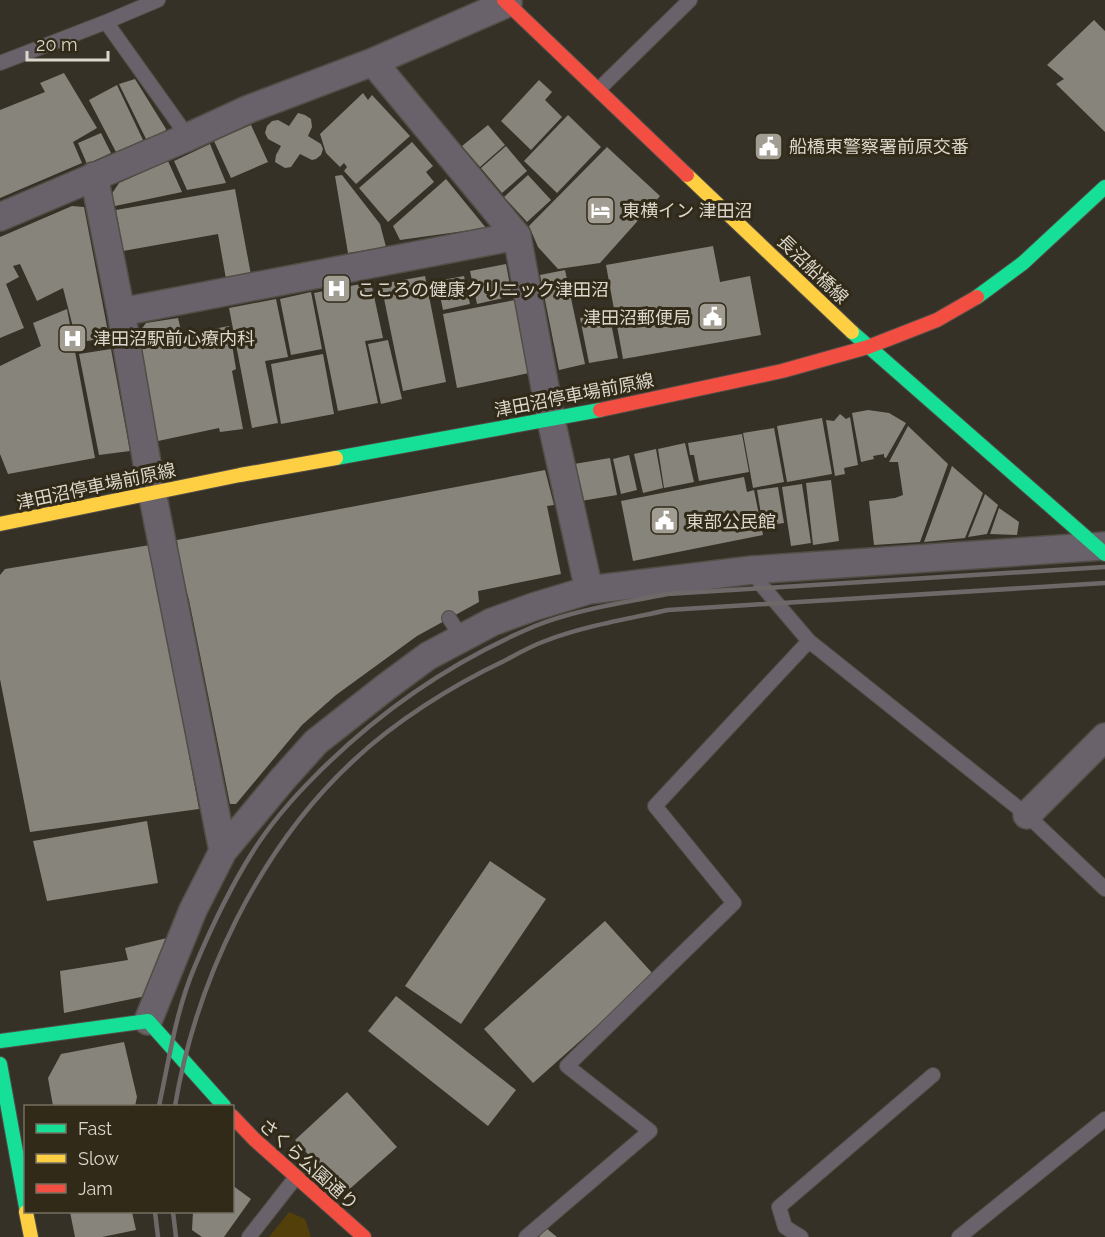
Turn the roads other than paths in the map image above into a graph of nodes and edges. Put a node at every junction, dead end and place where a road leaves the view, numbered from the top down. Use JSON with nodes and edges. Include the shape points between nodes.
{"nodes":[{"id":1,"x":158,"y":0,"type":"edge"},
{"id":2,"x":690,"y":0,"type":"edge"},
{"id":3,"x":506,"y":2,"type":"edge"},
{"id":4,"x":106,"y":22,"type":"junction"},
{"id":5,"x":373,"y":62,"type":"junction"},
{"id":6,"x":0,"y":63,"type":"edge"},
{"id":7,"x":599,"y":89,"type":"junction"},
{"id":8,"x":188,"y":137,"type":"junction"},
{"id":9,"x":94,"y":176,"type":"junction"},
{"id":10,"x":1105,"y":187,"type":"edge"},
{"id":11,"x":0,"y":217,"type":"edge"},
{"id":12,"x":517,"y":236,"type":"junction"},
{"id":13,"x":121,"y":312,"type":"junction"},
{"id":14,"x":868,"y":347,"type":"junction"},
{"id":15,"x":551,"y":420,"type":"junction"},
{"id":16,"x":152,"y":492,"type":"junction"},
{"id":17,"x":0,"y":524,"type":"edge"},
{"id":18,"x":1102,"y":549,"type":"edge"},
{"id":19,"x":752,"y":570,"type":"junction"},
{"id":20,"x":589,"y":590,"type":"junction"},
{"id":21,"x":809,"y":641,"type":"junction"},
{"id":22,"x":1105,"y":737,"type":"edge"},
{"id":23,"x":1027,"y":815,"type":"junction"},
{"id":24,"x":223,"y":851,"type":"junction"},
{"id":25,"x":1105,"y":889,"type":"edge"},
{"id":26,"x":148,"y":1021,"type":"junction"},
{"id":27,"x":0,"y":1041,"type":"edge"},
{"id":28,"x":0,"y":1064,"type":"edge"},
{"id":29,"x":933,"y":1074,"type":"dead end"},
{"id":30,"x":222,"y":1105,"type":"edge"},
{"id":31,"x":234,"y":1118,"type":"edge"},
{"id":32,"x":1105,"y":1119,"type":"edge"},
{"id":33,"x":296,"y":1177,"type":"junction"},
{"id":34,"x":24,"y":1199,"type":"edge"},
{"id":35,"x":27,"y":1213,"type":"edge"},
{"id":36,"x":358,"y":1235,"type":"edge"},
{"id":37,"x":31,"y":1237,"type":"edge"},
{"id":38,"x":249,"y":1237,"type":"edge"},
{"id":39,"x":526,"y":1237,"type":"edge"},
{"id":40,"x":801,"y":1237,"type":"edge"},
{"id":41,"x":959,"y":1237,"type":"edge"}],
"edges":[{"from":1,"to":4,"type":"lane"},
{"from":2,"to":7,"type":"lane"},
{"from":3,"to":5,"type":"street"},
{"from":3,"to":7,"type":"main road","name":"長沼船橋線"},
{"from":4,"to":6,"type":"lane"},
{"from":4,"to":8,"type":"lane"},
{"from":5,"to":8,"type":"street","via":[[249,109]]},
{"from":5,"to":12,"type":"street"},
{"from":7,"to":14,"type":"main road","name":"長沼船橋線"},
{"from":8,"to":9,"type":"street"},
{"from":9,"to":11,"type":"street"},
{"from":9,"to":13,"type":"street"},
{"from":10,"to":14,"type":"main road","name":"津田沼停車場前原線","via":[[1031,256],[981,295],[938,320]]},
{"from":12,"to":13,"type":"street"},
{"from":12,"to":15,"type":"street"},
{"from":13,"to":16,"type":"street"},
{"from":14,"to":15,"type":"main road","name":"津田沼停車場前原線","via":[[782,371]]},
{"from":14,"to":18,"type":"main road","name":"長沼船橋線"},
{"from":15,"to":16,"type":"main road","name":"津田沼停車場前原線"},
{"from":15,"to":20,"type":"street"},
{"from":16,"to":17,"type":"main road","name":"津田沼停車場前原線"},
{"from":16,"to":24,"type":"street"},
{"from":18,"to":19,"type":"street"},
{"from":19,"to":20,"type":"street"},
{"from":19,"to":21,"type":"lane"},
{"from":20,"to":24,"type":"street","via":[[492,622],[456,628],[428,656],[316,742]]},
{"from":21,"to":23,"type":"lane"},
{"from":21,"to":39,"type":"lane","via":[[655,806],[734,903],[567,1066],[650,1131]]},
{"from":22,"to":23,"type":"street"},
{"from":23,"to":25,"type":"lane"},
{"from":24,"to":26,"type":"street","via":[[193,910]]},
{"from":26,"to":27,"type":"main road"},
{"from":26,"to":30,"type":"main road"},
{"from":28,"to":34,"type":"main road"},
{"from":29,"to":40,"type":"lane","via":[[779,1207],[785,1227]]},
{"from":31,"to":33,"type":"main road","name":"さくら公園通り"},
{"from":32,"to":41,"type":"lane"},
{"from":33,"to":36,"type":"main road","name":"さくら公園通り"},
{"from":33,"to":38,"type":"lane"},
{"from":35,"to":37,"type":"main road"}]}
